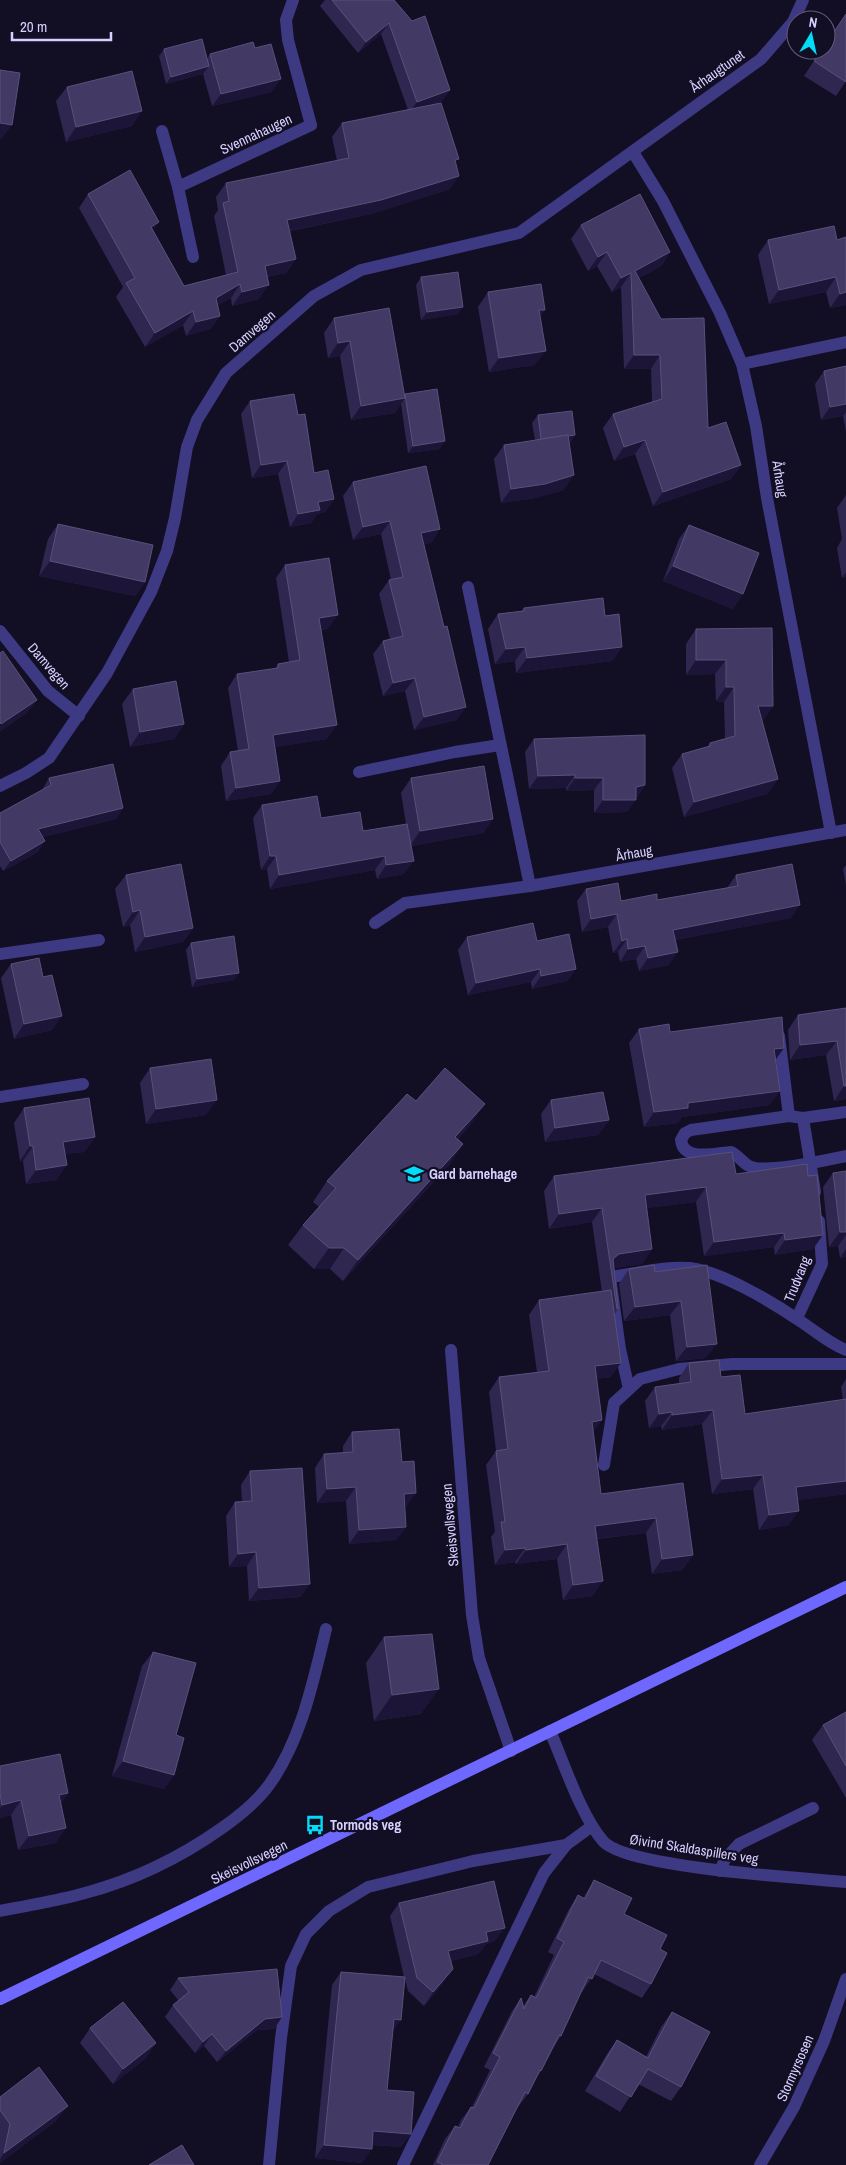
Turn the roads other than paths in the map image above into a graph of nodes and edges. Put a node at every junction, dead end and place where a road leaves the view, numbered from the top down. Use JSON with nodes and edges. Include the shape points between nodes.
{"nodes":[{"id":1,"x":293,"y":0,"type":"edge"},
{"id":2,"x":804,"y":0,"type":"edge"},
{"id":3,"x":162,"y":131,"type":"dead end"},
{"id":4,"x":633,"y":152,"type":"junction"},
{"id":5,"x":178,"y":187,"type":"junction"},
{"id":6,"x":193,"y":257,"type":"dead end"},
{"id":7,"x":846,"y":342,"type":"edge"},
{"id":8,"x":742,"y":364,"type":"junction"},
{"id":9,"x":468,"y":587,"type":"dead end"},
{"id":10,"x":0,"y":630,"type":"edge"},
{"id":11,"x":79,"y":716,"type":"junction"},
{"id":12,"x":500,"y":745,"type":"junction"},
{"id":13,"x":359,"y":772,"type":"dead end"},
{"id":14,"x":0,"y":786,"type":"edge"},
{"id":15,"x":846,"y":830,"type":"edge"},
{"id":16,"x":832,"y":833,"type":"junction"},
{"id":17,"x":530,"y":886,"type":"junction"},
{"id":18,"x":375,"y":923,"type":"dead end"},
{"id":19,"x":99,"y":940,"type":"dead end"},
{"id":20,"x":0,"y":954,"type":"edge"},
{"id":21,"x":779,"y":1023,"type":"edge"},
{"id":22,"x":83,"y":1084,"type":"dead end"},
{"id":23,"x":0,"y":1097,"type":"edge"},
{"id":24,"x":846,"y":1112,"type":"edge"},
{"id":25,"x":789,"y":1116,"type":"junction"},
{"id":26,"x":803,"y":1118,"type":"junction"},
{"id":27,"x":846,"y":1156,"type":"edge"},
{"id":28,"x":812,"y":1163,"type":"junction"},
{"id":29,"x":796,"y":1318,"type":"junction"},
{"id":30,"x":451,"y":1350,"type":"dead end"},
{"id":31,"x":846,"y":1350,"type":"edge"},
{"id":32,"x":846,"y":1364,"type":"edge"},
{"id":33,"x":629,"y":1390,"type":"junction"},
{"id":34,"x":604,"y":1466,"type":"dead end"},
{"id":35,"x":846,"y":1587,"type":"edge"},
{"id":36,"x":326,"y":1629,"type":"dead end"},
{"id":37,"x":550,"y":1732,"type":"junction"},
{"id":38,"x":512,"y":1751,"type":"junction"},
{"id":39,"x":813,"y":1808,"type":"dead end"},
{"id":40,"x":592,"y":1826,"type":"junction"},
{"id":41,"x":566,"y":1845,"type":"junction"},
{"id":42,"x":720,"y":1871,"type":"junction"},
{"id":43,"x":846,"y":1882,"type":"edge"},
{"id":44,"x":0,"y":1910,"type":"edge"},
{"id":45,"x":846,"y":1979,"type":"edge"},
{"id":46,"x":0,"y":1999,"type":"edge"},
{"id":47,"x":269,"y":2165,"type":"edge"},
{"id":48,"x":403,"y":2165,"type":"edge"},
{"id":49,"x":760,"y":2165,"type":"edge"}],
"edges":[{"from":1,"to":5,"type":"street","name":"Svennahaugen","via":[[286,20],[288,40],[311,125]]},
{"from":2,"to":4,"type":"street","name":"Århaugtunet","via":[[793,22],[761,59]]},
{"from":3,"to":5,"type":"street"},
{"from":4,"to":8,"type":"street","name":"Århaug","via":[[663,201]]},
{"from":4,"to":11,"type":"street","name":"Damvegen","via":[[519,233],[361,270],[314,296],[226,373],[197,420],[187,447],[167,551],[151,592],[108,673]]},
{"from":5,"to":6,"type":"street"},
{"from":7,"to":8,"type":"street"},
{"from":8,"to":16,"type":"street","name":"Århaug"},
{"from":9,"to":12,"type":"street"},
{"from":10,"to":11,"type":"street","name":"Damvegen","via":[[48,691]]},
{"from":11,"to":14,"type":"street","name":"Damvegen","via":[[49,758]]},
{"from":12,"to":13,"type":"street"},
{"from":12,"to":17,"type":"street"},
{"from":15,"to":16,"type":"street","name":"Århaug"},
{"from":16,"to":17,"type":"street","name":"Århaug"},
{"from":17,"to":18,"type":"street","name":"Århaug","via":[[405,903]]},
{"from":19,"to":20,"type":"street"},
{"from":21,"to":25,"type":"street"},
{"from":22,"to":23,"type":"street"},
{"from":24,"to":26,"type":"street"},
{"from":25,"to":26,"type":"street"},
{"from":25,"to":28,"type":"street","via":[[691,1130],[685,1133],[681,1144],[686,1152],[695,1154],[731,1152],[748,1166],[758,1169]]},
{"from":26,"to":28,"type":"street","name":"Trudvang"},
{"from":27,"to":28,"type":"street"},
{"from":28,"to":29,"type":"street","name":"Trudvang","via":[[822,1264]]},
{"from":29,"to":31,"type":"street","name":"Trudvang"},
{"from":29,"to":33,"type":"street","via":[[724,1278],[703,1270],[670,1269],[610,1277]]},
{"from":30,"to":38,"type":"street","name":"Skeisvollsvegen","via":[[479,1658]]},
{"from":32,"to":33,"type":"street","via":[[732,1364],[679,1369],[640,1380]]},
{"from":33,"to":34,"type":"street","via":[[614,1403]]},
{"from":35,"to":37,"type":"main road","name":"Skeisvollsvegen"},
{"from":36,"to":44,"type":"street","via":[[305,1707],[289,1750],[269,1786],[248,1810],[200,1844],[132,1878],[85,1893]]},
{"from":37,"to":38,"type":"main road","name":"Skeisvollsvegen"},
{"from":37,"to":40,"type":"street","name":"Øivind Skaldaspillers veg"},
{"from":38,"to":46,"type":"main road","name":"Skeisvollsvegen"},
{"from":39,"to":42,"type":"street","via":[[739,1844]]},
{"from":40,"to":41,"type":"street"},
{"from":40,"to":42,"type":"street","name":"Øivind Skaldaspillers veg","via":[[604,1843],[621,1853]]},
{"from":41,"to":47,"type":"street","via":[[473,1861],[368,1887],[329,1911],[306,1934],[291,1966],[280,2038]]},
{"from":41,"to":48,"type":"street","via":[[544,1873]]},
{"from":42,"to":43,"type":"street","name":"Øivind Skaldaspillers veg"},
{"from":45,"to":49,"type":"street","name":"Stormyrsosen","via":[[824,2041],[794,2107]]}]}
